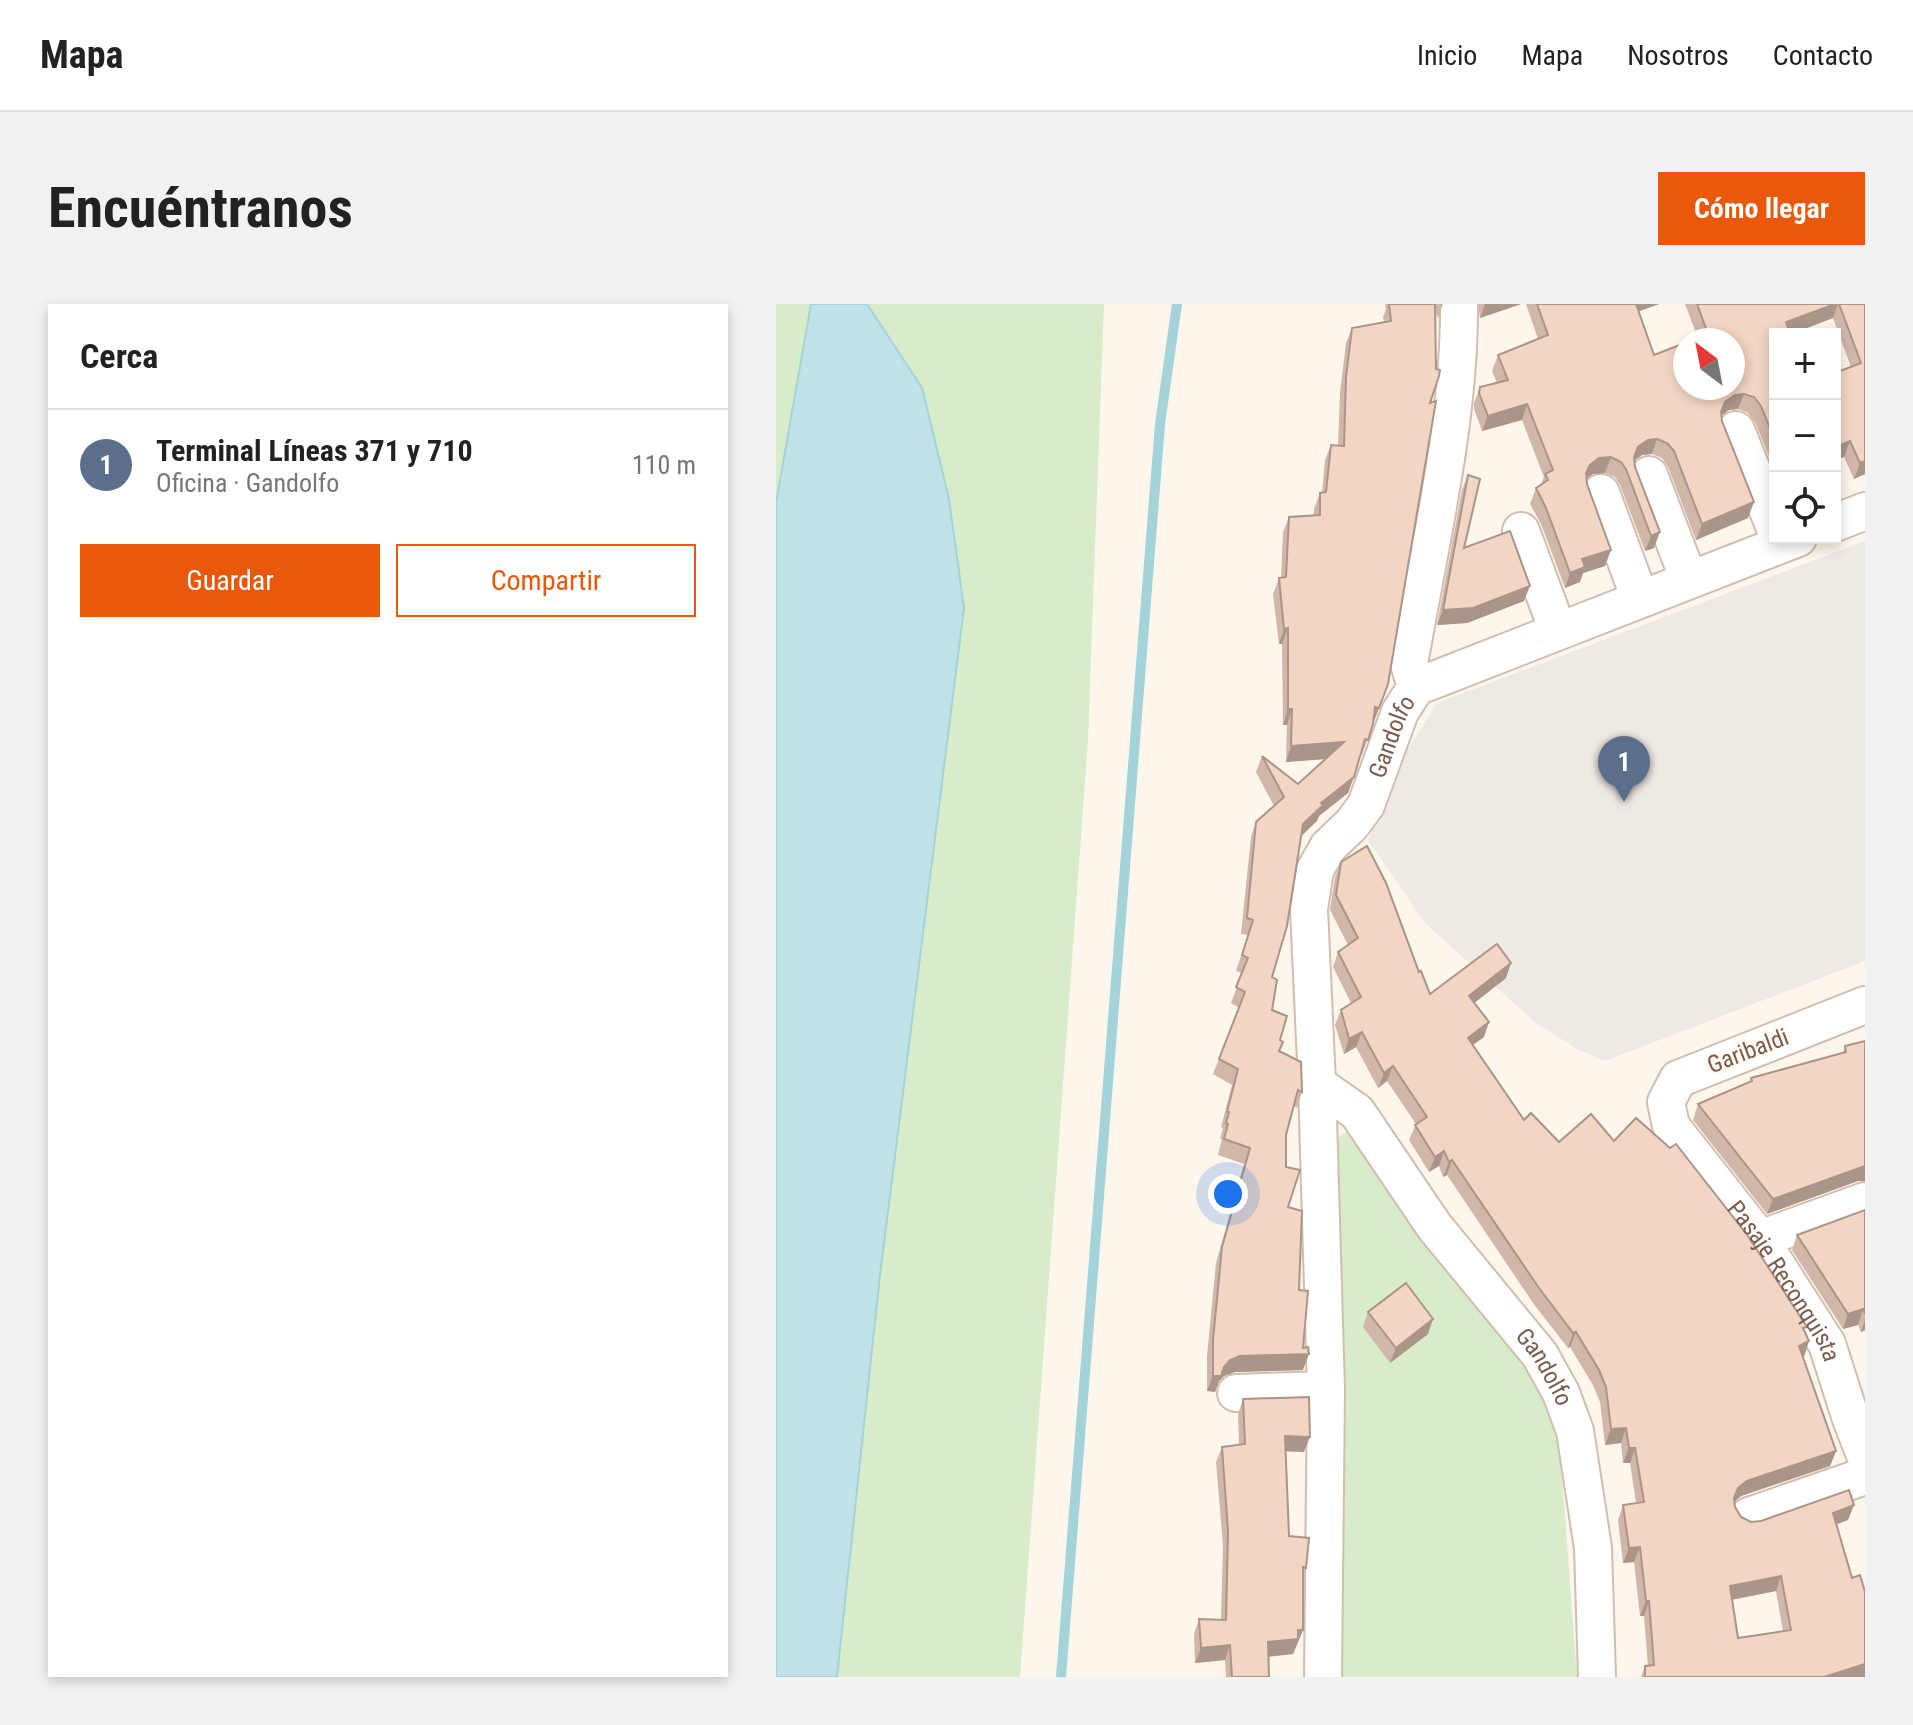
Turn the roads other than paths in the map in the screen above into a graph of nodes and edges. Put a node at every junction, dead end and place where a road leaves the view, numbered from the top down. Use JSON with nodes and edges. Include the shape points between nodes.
{"nodes":[{"id":1,"x":1459,"y":304,"type":"edge"},
{"id":2,"x":1736,"y":430,"type":"dead end"},
{"id":3,"x":1649,"y":475,"type":"dead end"},
{"id":4,"x":1601,"y":493,"type":"dead end"},
{"id":5,"x":1769,"y":505,"type":"edge"},
{"id":6,"x":1865,"y":511,"type":"edge"},
{"id":7,"x":1841,"y":521,"type":"edge"},
{"id":8,"x":1521,"y":531,"type":"dead end"},
{"id":9,"x":1769,"y":543,"type":"edge"},
{"id":10,"x":1689,"y":580,"type":"junction"},
{"id":11,"x":1640,"y":599,"type":"junction"},
{"id":12,"x":1558,"y":631,"type":"junction"},
{"id":13,"x":1416,"y":687,"type":"junction"},
{"id":14,"x":1865,"y":1005,"type":"edge"},
{"id":15,"x":1317,"y":1084,"type":"junction"},
{"id":16,"x":1671,"y":1126,"type":"joint"},
{"id":17,"x":1865,"y":1201,"type":"edge"},
{"id":18,"x":1760,"y":1239,"type":"junction"},
{"id":19,"x":1851,"y":1368,"type":"edge"},
{"id":20,"x":1326,"y":1390,"type":"junction"},
{"id":21,"x":1236,"y":1393,"type":"dead end"},
{"id":22,"x":1865,"y":1455,"type":"edge"},
{"id":23,"x":1865,"y":1476,"type":"edge"},
{"id":24,"x":1749,"y":1516,"type":"dead end"},
{"id":25,"x":1323,"y":1677,"type":"edge"},
{"id":26,"x":1597,"y":1677,"type":"edge"}],
"edges":[{"from":1,"to":13,"type":"street","via":[[1452,412],[1409,664]]},
{"from":2,"to":5,"type":"street"},
{"from":3,"to":10,"type":"street"},
{"from":4,"to":11,"type":"street"},
{"from":6,"to":7,"type":"street"},
{"from":8,"to":12,"type":"street"},
{"from":9,"to":10,"type":"street","name":"Gandolfo"},
{"from":10,"to":11,"type":"street","name":"Gandolfo"},
{"from":11,"to":12,"type":"street","name":"Gandolfo"},
{"from":12,"to":13,"type":"street","name":"Gandolfo"},
{"from":13,"to":15,"type":"street","name":"Gandolfo","via":[[1400,712],[1366,805],[1315,870],[1309,909]]},
{"from":14,"to":16,"type":"street","name":"Garibaldi","via":[[1678,1079],[1666,1102]]},
{"from":15,"to":20,"type":"street","name":"Gandolfo"},
{"from":15,"to":26,"type":"street","name":"Gandolfo","via":[[1357,1112],[1434,1226],[1540,1355],[1561,1393],[1575,1431],[1593,1548]]},
{"from":16,"to":18,"type":"street","name":"Pasaje Reconquista"},
{"from":17,"to":18,"type":"street"},
{"from":18,"to":19,"type":"street","name":"Pasaje Reconquista","via":[[1827,1344]]},
{"from":19,"to":22,"type":"street","name":"Pasaje Reconquista"},
{"from":20,"to":21,"type":"street"},
{"from":20,"to":25,"type":"street","name":"Gandolfo"},
{"from":23,"to":24,"type":"street"}]}
